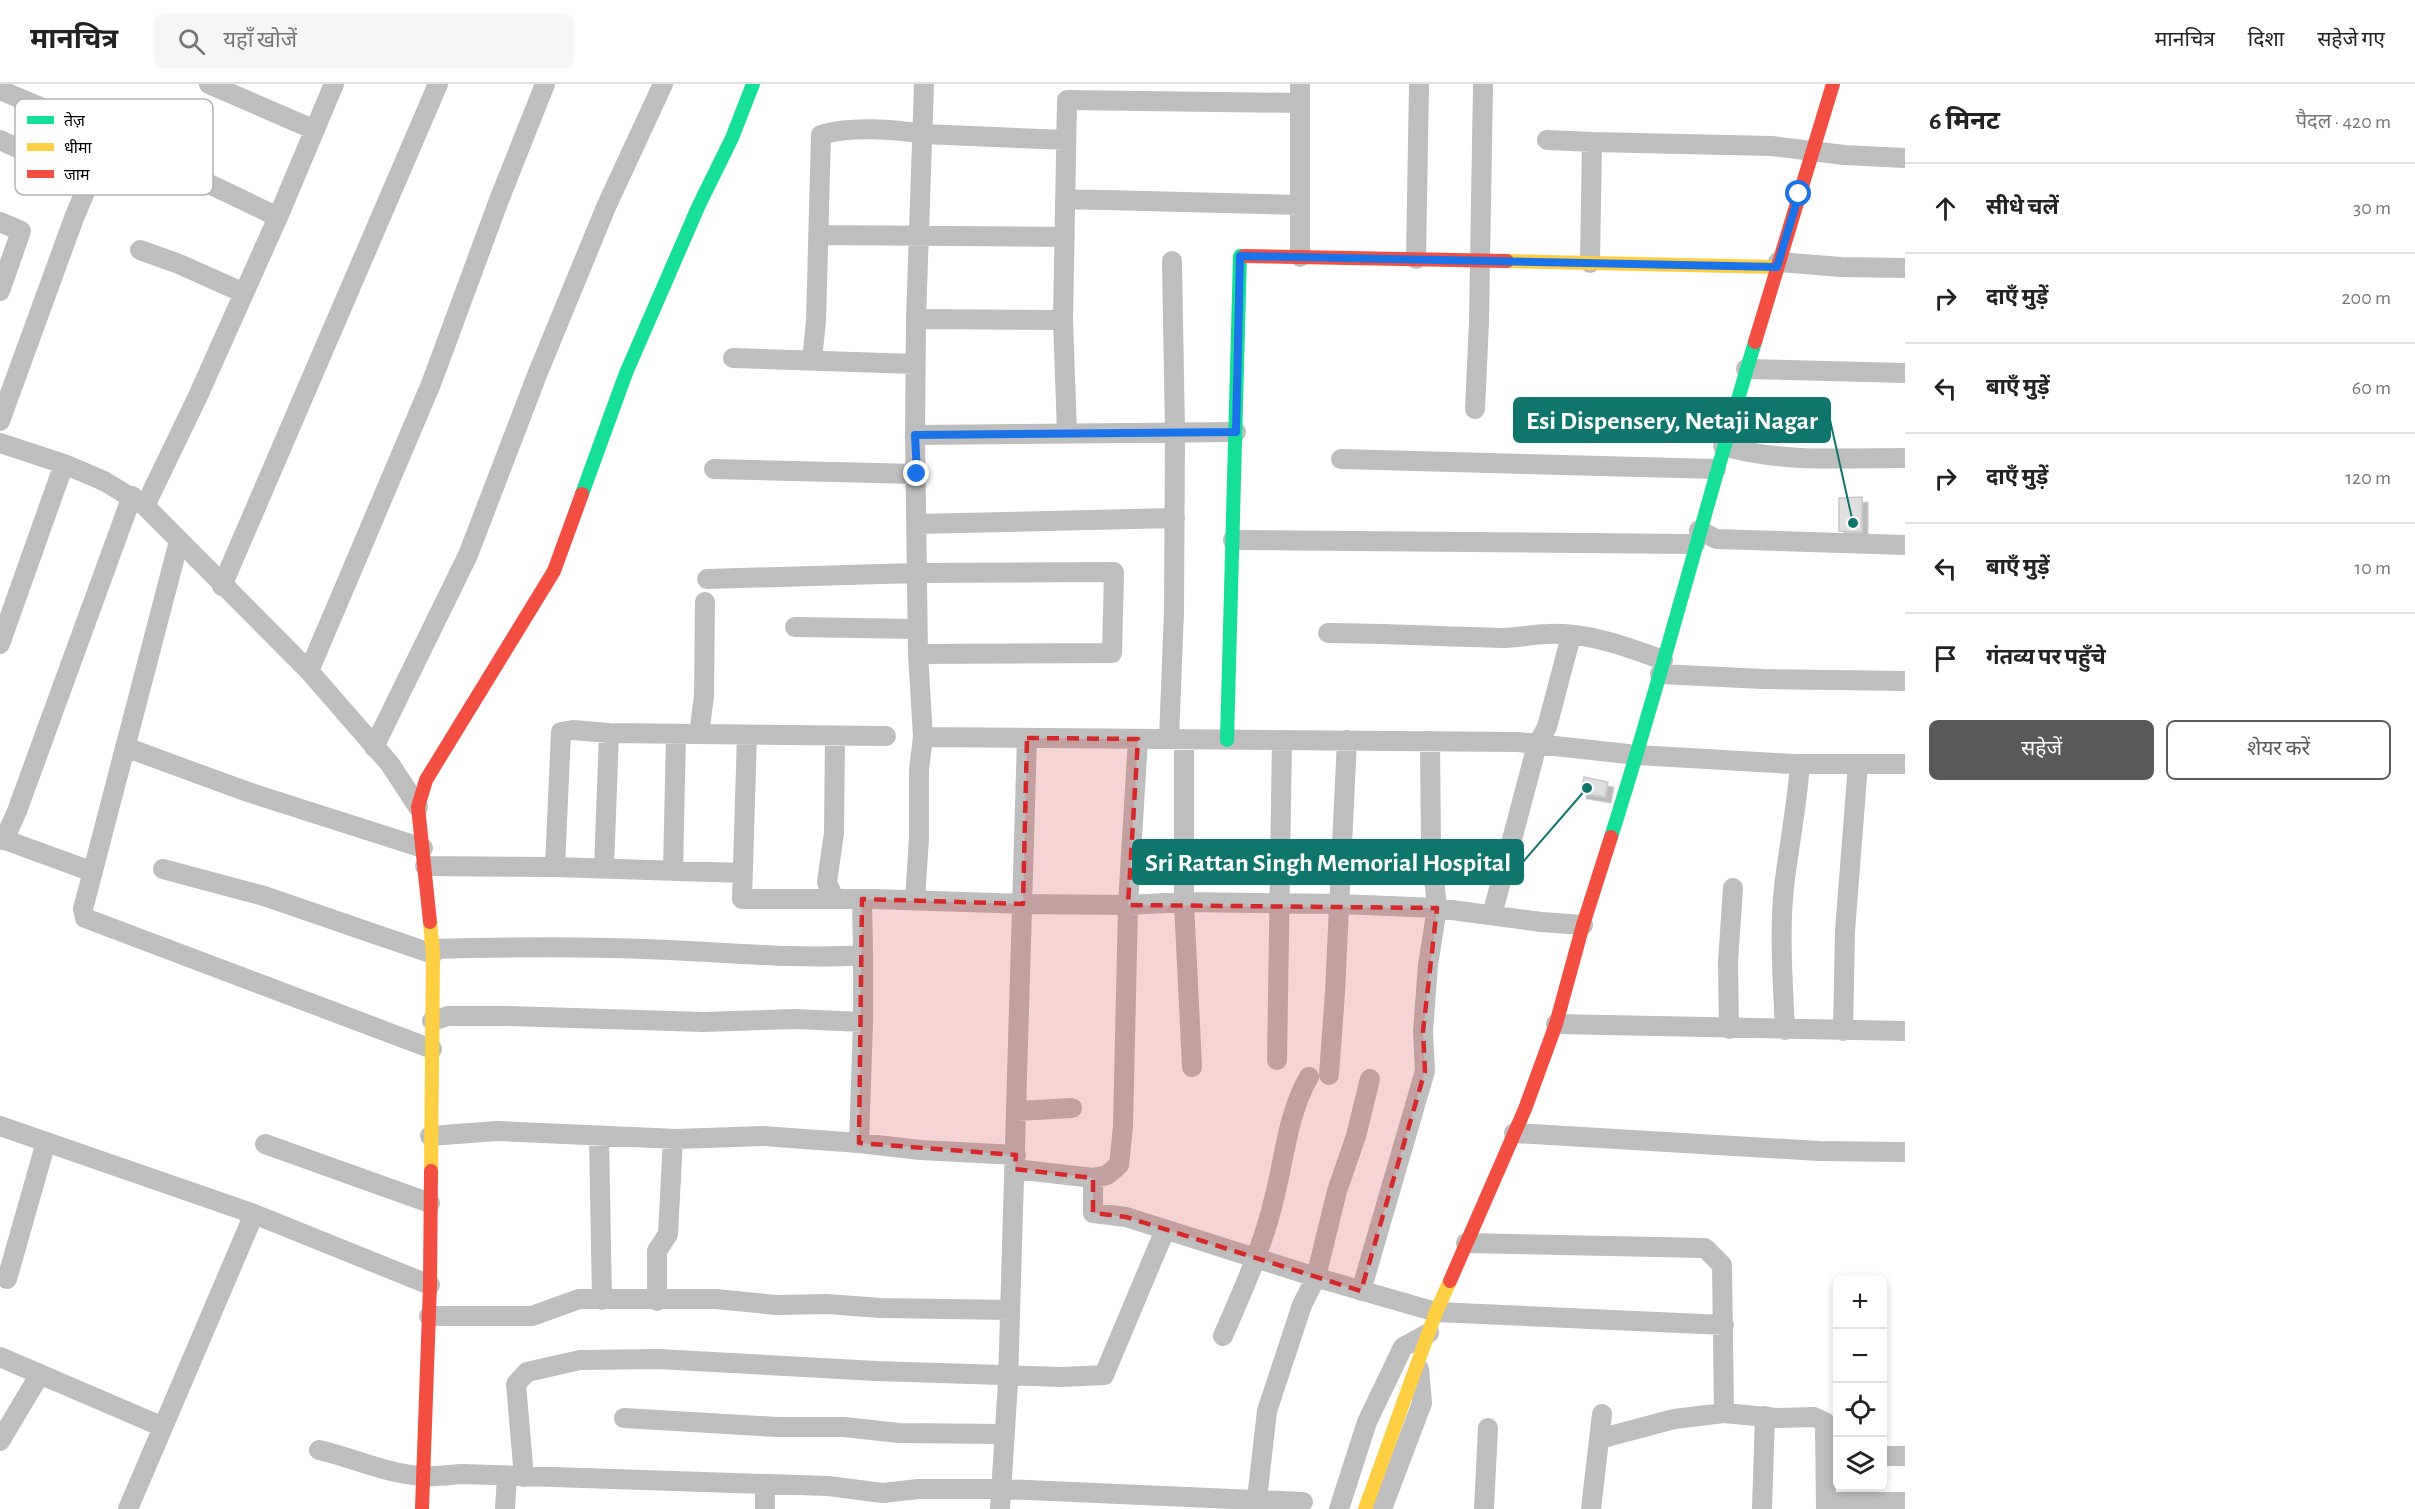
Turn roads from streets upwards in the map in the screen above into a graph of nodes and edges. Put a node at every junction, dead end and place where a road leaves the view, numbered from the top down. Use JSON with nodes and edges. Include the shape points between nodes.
{"nodes":[{"id":1,"x":209,"y":84,"type":"edge"},
{"id":2,"x":334,"y":84,"type":"edge"},
{"id":3,"x":438,"y":84,"type":"edge"},
{"id":4,"x":545,"y":84,"type":"edge"},
{"id":5,"x":663,"y":84,"type":"edge"},
{"id":6,"x":753,"y":84,"type":"edge"},
{"id":7,"x":924,"y":84,"type":"edge"},
{"id":8,"x":1419,"y":84,"type":"edge"},
{"id":9,"x":1483,"y":84,"type":"edge"},
{"id":10,"x":1833,"y":84,"type":"edge"},
{"id":11,"x":0,"y":90,"type":"edge"},
{"id":12,"x":1067,"y":92,"type":"edge"},
{"id":13,"x":1300,"y":93,"type":"edge"},
{"id":14,"x":21,"y":99,"type":"edge"},
{"id":15,"x":315,"y":130,"type":"junction"},
{"id":16,"x":923,"y":134,"type":"junction"},
{"id":17,"x":0,"y":140,"type":"edge"},
{"id":18,"x":1066,"y":140,"type":"junction"},
{"id":19,"x":1547,"y":140,"type":"dead end"},
{"id":20,"x":1592,"y":142,"type":"junction"},
{"id":21,"x":15,"y":147,"type":"edge"},
{"id":22,"x":1813,"y":150,"type":"junction"},
{"id":23,"x":1905,"y":158,"type":"edge"},
{"id":24,"x":213,"y":186,"type":"edge"},
{"id":25,"x":84,"y":195,"type":"edge"},
{"id":26,"x":1065,"y":199,"type":"junction"},
{"id":27,"x":1299,"y":205,"type":"junction"},
{"id":28,"x":278,"y":217,"type":"junction"},
{"id":29,"x":0,"y":222,"type":"edge"},
{"id":30,"x":919,"y":234,"type":"junction"},
{"id":31,"x":818,"y":235,"type":"junction"},
{"id":32,"x":1065,"y":237,"type":"junction"},
{"id":33,"x":140,"y":250,"type":"dead end"},
{"id":34,"x":1300,"y":257,"type":"junction"},
{"id":35,"x":1416,"y":259,"type":"junction"},
{"id":36,"x":1479,"y":260,"type":"junction"},
{"id":37,"x":1172,"y":261,"type":"dead end"},
{"id":38,"x":1590,"y":263,"type":"junction"},
{"id":39,"x":1777,"y":264,"type":"junction"},
{"id":40,"x":1905,"y":268,"type":"edge"},
{"id":41,"x":0,"y":291,"type":"edge"},
{"id":42,"x":244,"y":293,"type":"junction"},
{"id":43,"x":916,"y":320,"type":"junction"},
{"id":44,"x":1064,"y":320,"type":"junction"},
{"id":45,"x":733,"y":358,"type":"dead end"},
{"id":46,"x":812,"y":360,"type":"junction"},
{"id":47,"x":915,"y":364,"type":"junction"},
{"id":48,"x":1746,"y":369,"type":"junction"},
{"id":49,"x":1905,"y":373,"type":"edge"},
{"id":50,"x":1475,"y":409,"type":"dead end"},
{"id":51,"x":0,"y":421,"type":"edge"},
{"id":52,"x":1236,"y":432,"type":"junction"},
{"id":53,"x":1175,"y":433,"type":"junction"},
{"id":54,"x":1067,"y":434,"type":"junction"},
{"id":55,"x":915,"y":435,"type":"junction"},
{"id":56,"x":0,"y":443,"type":"edge"},
{"id":57,"x":1723,"y":446,"type":"junction"},
{"id":58,"x":1905,"y":458,"type":"edge"},
{"id":59,"x":1341,"y":459,"type":"dead end"},
{"id":60,"x":64,"y":464,"type":"junction"},
{"id":61,"x":714,"y":469,"type":"dead end"},
{"id":62,"x":1716,"y":469,"type":"junction"},
{"id":63,"x":917,"y":474,"type":"junction"},
{"id":64,"x":139,"y":501,"type":"junction"},
{"id":65,"x":1174,"y":518,"type":"junction"},
{"id":66,"x":916,"y":524,"type":"junction"},
{"id":67,"x":1697,"y":537,"type":"junction"},
{"id":68,"x":1233,"y":540,"type":"junction"},
{"id":69,"x":179,"y":541,"type":"junction"},
{"id":70,"x":1905,"y":545,"type":"edge"},
{"id":71,"x":915,"y":573,"type":"junction"},
{"id":72,"x":707,"y":579,"type":"dead end"},
{"id":73,"x":222,"y":586,"type":"junction"},
{"id":74,"x":705,"y":602,"type":"dead end"},
{"id":75,"x":795,"y":627,"type":"dead end"},
{"id":76,"x":917,"y":629,"type":"junction"},
{"id":77,"x":1328,"y":633,"type":"dead end"},
{"id":78,"x":1571,"y":636,"type":"junction"},
{"id":79,"x":0,"y":644,"type":"edge"},
{"id":80,"x":918,"y":654,"type":"junction"},
{"id":81,"x":1662,"y":667,"type":"junction"},
{"id":82,"x":309,"y":671,"type":"junction"},
{"id":83,"x":1905,"y":681,"type":"edge"},
{"id":84,"x":609,"y":733,"type":"junction"},
{"id":85,"x":676,"y":734,"type":"junction"},
{"id":86,"x":699,"y":734,"type":"junction"},
{"id":87,"x":747,"y":735,"type":"junction"},
{"id":88,"x":835,"y":736,"type":"junction"},
{"id":89,"x":886,"y":736,"type":"dead end"},
{"id":90,"x":924,"y":737,"type":"junction"},
{"id":91,"x":1027,"y":738,"type":"junction"},
{"id":92,"x":1138,"y":739,"type":"junction"},
{"id":93,"x":1177,"y":739,"type":"junction"},
{"id":94,"x":1227,"y":740,"type":"junction"},
{"id":95,"x":1282,"y":740,"type":"junction"},
{"id":96,"x":1347,"y":740,"type":"junction"},
{"id":97,"x":1430,"y":741,"type":"junction"},
{"id":98,"x":1538,"y":745,"type":"junction"},
{"id":99,"x":125,"y":747,"type":"junction"},
{"id":100,"x":374,"y":747,"type":"junction"},
{"id":101,"x":1637,"y":755,"type":"junction"},
{"id":102,"x":1800,"y":764,"type":"junction"},
{"id":103,"x":1858,"y":764,"type":"junction"},
{"id":104,"x":1905,"y":764,"type":"edge"},
{"id":105,"x":418,"y":807,"type":"junction"},
{"id":106,"x":2,"y":839,"type":"edge"},
{"id":107,"x":424,"y":857,"type":"junction"},
{"id":108,"x":555,"y":867,"type":"junction"},
{"id":109,"x":604,"y":868,"type":"junction"},
{"id":110,"x":163,"y":869,"type":"dead end"},
{"id":111,"x":673,"y":871,"type":"junction"},
{"id":112,"x":93,"y":872,"type":"junction"},
{"id":113,"x":742,"y":873,"type":"junction"},
{"id":114,"x":1733,"y":888,"type":"dead end"},
{"id":115,"x":834,"y":899,"type":"junction"},
{"id":116,"x":862,"y":899,"type":"junction"},
{"id":117,"x":915,"y":900,"type":"junction"},
{"id":118,"x":1184,"y":902,"type":"junction"},
{"id":119,"x":1023,"y":904,"type":"junction"},
{"id":120,"x":1279,"y":904,"type":"junction"},
{"id":121,"x":1340,"y":904,"type":"junction"},
{"id":122,"x":1128,"y":905,"type":"junction"},
{"id":123,"x":1437,"y":908,"type":"junction"},
{"id":124,"x":1492,"y":915,"type":"junction"},
{"id":125,"x":1583,"y":925,"type":"junction"},
{"id":126,"x":433,"y":952,"type":"junction"},
{"id":127,"x":863,"y":955,"type":"junction"},
{"id":128,"x":432,"y":1021,"type":"junction"},
{"id":129,"x":863,"y":1023,"type":"junction"},
{"id":130,"x":1556,"y":1024,"type":"junction"},
{"id":131,"x":1729,"y":1029,"type":"junction"},
{"id":132,"x":1785,"y":1030,"type":"junction"},
{"id":133,"x":1843,"y":1031,"type":"junction"},
{"id":134,"x":1905,"y":1031,"type":"edge"},
{"id":135,"x":432,"y":1049,"type":"junction"},
{"id":136,"x":1277,"y":1060,"type":"dead end"},
{"id":137,"x":1192,"y":1067,"type":"dead end"},
{"id":138,"x":1329,"y":1075,"type":"dead end"},
{"id":139,"x":1309,"y":1077,"type":"dead end"},
{"id":140,"x":1370,"y":1079,"type":"dead end"},
{"id":141,"x":1072,"y":1108,"type":"dead end"},
{"id":142,"x":1016,"y":1111,"type":"junction"},
{"id":143,"x":0,"y":1126,"type":"edge"},
{"id":144,"x":1514,"y":1132,"type":"junction"},
{"id":145,"x":430,"y":1136,"type":"junction"},
{"id":146,"x":599,"y":1136,"type":"junction"},
{"id":147,"x":673,"y":1139,"type":"junction"},
{"id":148,"x":46,"y":1142,"type":"junction"},
{"id":149,"x":859,"y":1143,"type":"junction"},
{"id":150,"x":265,"y":1144,"type":"dead end"},
{"id":151,"x":1905,"y":1152,"type":"edge"},
{"id":152,"x":1016,"y":1162,"type":"junction"},
{"id":153,"x":1093,"y":1178,"type":"junction"},
{"id":154,"x":430,"y":1203,"type":"junction"},
{"id":155,"x":254,"y":1214,"type":"junction"},
{"id":156,"x":1165,"y":1230,"type":"junction"},
{"id":157,"x":1466,"y":1243,"type":"junction"},
{"id":158,"x":1256,"y":1258,"type":"junction"},
{"id":159,"x":1316,"y":1277,"type":"junction"},
{"id":160,"x":7,"y":1279,"type":"dead end"},
{"id":161,"x":430,"y":1285,"type":"junction"},
{"id":162,"x":1361,"y":1291,"type":"junction"},
{"id":163,"x":602,"y":1300,"type":"junction"},
{"id":164,"x":657,"y":1301,"type":"junction"},
{"id":165,"x":1010,"y":1310,"type":"junction"},
{"id":166,"x":1436,"y":1312,"type":"junction"},
{"id":167,"x":429,"y":1316,"type":"junction"},
{"id":168,"x":1724,"y":1325,"type":"junction"},
{"id":169,"x":1429,"y":1333,"type":"junction"},
{"id":170,"x":1223,"y":1336,"type":"dead end"},
{"id":171,"x":0,"y":1357,"type":"edge"},
{"id":172,"x":1418,"y":1363,"type":"junction"},
{"id":173,"x":40,"y":1374,"type":"junction"},
{"id":174,"x":1008,"y":1374,"type":"junction"},
{"id":175,"x":1724,"y":1413,"type":"junction"},
{"id":176,"x":1602,"y":1414,"type":"dead end"},
{"id":177,"x":1766,"y":1416,"type":"junction"},
{"id":178,"x":624,"y":1419,"type":"dead end"},
{"id":179,"x":163,"y":1427,"type":"junction"},
{"id":180,"x":1488,"y":1428,"type":"dead end"},
{"id":181,"x":1005,"y":1434,"type":"junction"},
{"id":182,"x":1599,"y":1439,"type":"junction"},
{"id":183,"x":0,"y":1441,"type":"edge"},
{"id":184,"x":319,"y":1450,"type":"dead end"},
{"id":185,"x":1832,"y":1456,"type":"edge"},
{"id":186,"x":1887,"y":1456,"type":"edge"},
{"id":187,"x":1905,"y":1456,"type":"edge"},
{"id":188,"x":516,"y":1476,"type":"junction"},
{"id":189,"x":424,"y":1477,"type":"junction"},
{"id":190,"x":765,"y":1484,"type":"junction"},
{"id":191,"x":1002,"y":1489,"type":"junction"},
{"id":192,"x":1257,"y":1499,"type":"junction"},
{"id":193,"x":1303,"y":1502,"type":"dead end"},
{"id":194,"x":1905,"y":1502,"type":"edge"},
{"id":195,"x":1826,"y":1506,"type":"edge"},
{"id":196,"x":129,"y":1509,"type":"edge"},
{"id":197,"x":422,"y":1509,"type":"edge"},
{"id":198,"x":505,"y":1509,"type":"edge"},
{"id":199,"x":765,"y":1509,"type":"edge"},
{"id":200,"x":1000,"y":1509,"type":"edge"},
{"id":201,"x":1339,"y":1509,"type":"edge"},
{"id":202,"x":1365,"y":1509,"type":"edge"},
{"id":203,"x":1382,"y":1509,"type":"edge"},
{"id":204,"x":1484,"y":1509,"type":"edge"},
{"id":205,"x":1591,"y":1509,"type":"edge"},
{"id":206,"x":1762,"y":1509,"type":"edge"}],
"edges":[{"from":1,"to":15,"type":"street"},
{"from":2,"to":15,"type":"street"},
{"from":3,"to":73,"type":"street"},
{"from":4,"to":82,"type":"street","via":[[431,384]]},
{"from":5,"to":100,"type":"street","via":[[537,375],[468,555]]},
{"from":6,"to":105,"type":"street","via":[[626,373],[554,571],[426,780]]},
{"from":7,"to":16,"type":"street"},
{"from":8,"to":35,"type":"street"},
{"from":9,"to":36,"type":"street"},
{"from":10,"to":22,"type":"street"},
{"from":11,"to":14,"type":"street"},
{"from":12,"to":13,"type":"street"},
{"from":12,"to":18,"type":"street"},
{"from":13,"to":27,"type":"street"},
{"from":15,"to":28,"type":"street"},
{"from":16,"to":18,"type":"street"},
{"from":16,"to":30,"type":"street"},
{"from":16,"to":31,"type":"street","via":[[835,130],[821,135]]},
{"from":17,"to":21,"type":"street"},
{"from":18,"to":26,"type":"street"},
{"from":19,"to":20,"type":"street"},
{"from":20,"to":22,"type":"street"},
{"from":20,"to":38,"type":"street"},
{"from":22,"to":23,"type":"street"},
{"from":22,"to":39,"type":"street"},
{"from":24,"to":28,"type":"street"},
{"from":25,"to":51,"type":"street"},
{"from":26,"to":27,"type":"street"},
{"from":26,"to":32,"type":"street"},
{"from":27,"to":34,"type":"street"},
{"from":28,"to":42,"type":"street"},
{"from":29,"to":41,"type":"street","via":[[21,231]]},
{"from":30,"to":31,"type":"street"},
{"from":30,"to":32,"type":"street"},
{"from":30,"to":43,"type":"street"},
{"from":31,"to":46,"type":"street"},
{"from":32,"to":44,"type":"street"},
{"from":33,"to":42,"type":"street"},
{"from":34,"to":35,"type":"street"},
{"from":34,"to":52,"type":"street","via":[[1240,256]]},
{"from":35,"to":36,"type":"street"},
{"from":36,"to":38,"type":"street"},
{"from":36,"to":50,"type":"street"},
{"from":37,"to":53,"type":"street"},
{"from":38,"to":39,"type":"street"},
{"from":39,"to":40,"type":"street"},
{"from":39,"to":48,"type":"street"},
{"from":42,"to":64,"type":"street"},
{"from":43,"to":44,"type":"street"},
{"from":43,"to":47,"type":"street"},
{"from":44,"to":54,"type":"street"},
{"from":45,"to":46,"type":"street"},
{"from":46,"to":47,"type":"street"},
{"from":47,"to":55,"type":"street"},
{"from":48,"to":49,"type":"street"},
{"from":48,"to":57,"type":"street"},
{"from":52,"to":53,"type":"street"},
{"from":52,"to":68,"type":"street"},
{"from":53,"to":54,"type":"street"},
{"from":53,"to":65,"type":"street"},
{"from":54,"to":55,"type":"street"},
{"from":55,"to":63,"type":"street"},
{"from":56,"to":60,"type":"street"},
{"from":57,"to":58,"type":"street","via":[[1751,454]]},
{"from":57,"to":62,"type":"street"},
{"from":59,"to":62,"type":"street"},
{"from":60,"to":64,"type":"street"},
{"from":60,"to":79,"type":"street"},
{"from":61,"to":63,"type":"street"},
{"from":62,"to":67,"type":"street"},
{"from":63,"to":66,"type":"street"},
{"from":64,"to":69,"type":"street"},
{"from":64,"to":106,"type":"street"},
{"from":65,"to":66,"type":"street"},
{"from":65,"to":93,"type":"street"},
{"from":66,"to":71,"type":"street"},
{"from":67,"to":68,"type":"street"},
{"from":67,"to":70,"type":"street"},
{"from":67,"to":81,"type":"street"},
{"from":68,"to":94,"type":"street"},
{"from":69,"to":73,"type":"street"},
{"from":69,"to":99,"type":"street"},
{"from":71,"to":72,"type":"street"},
{"from":71,"to":76,"type":"street"},
{"from":71,"to":80,"type":"street","via":[[1114,572],[1113,653]]},
{"from":73,"to":82,"type":"street"},
{"from":74,"to":86,"type":"street","via":[[704,696]]},
{"from":75,"to":76,"type":"street"},
{"from":76,"to":80,"type":"street"},
{"from":77,"to":78,"type":"street"},
{"from":78,"to":81,"type":"street","via":[[1632,648]]},
{"from":78,"to":98,"type":"street","via":[[1547,727]]},
{"from":80,"to":90,"type":"street"},
{"from":81,"to":83,"type":"street","via":[[1763,679]]},
{"from":81,"to":101,"type":"street"},
{"from":82,"to":100,"type":"street"},
{"from":84,"to":85,"type":"street"},
{"from":84,"to":108,"type":"street","via":[[561,732]]},
{"from":84,"to":109,"type":"street"},
{"from":85,"to":86,"type":"street"},
{"from":85,"to":111,"type":"street"},
{"from":86,"to":87,"type":"street"},
{"from":87,"to":88,"type":"street"},
{"from":87,"to":113,"type":"street"},
{"from":88,"to":89,"type":"street"},
{"from":88,"to":115,"type":"street","via":[[834,833],[827,882]]},
{"from":90,"to":91,"type":"street"},
{"from":90,"to":117,"type":"street","via":[[919,770]]},
{"from":91,"to":92,"type":"street"},
{"from":91,"to":119,"type":"street"},
{"from":92,"to":93,"type":"street"},
{"from":92,"to":122,"type":"street"},
{"from":93,"to":94,"type":"street"},
{"from":93,"to":118,"type":"street"},
{"from":94,"to":95,"type":"street"},
{"from":95,"to":96,"type":"street"},
{"from":95,"to":120,"type":"street"},
{"from":96,"to":97,"type":"street"},
{"from":96,"to":121,"type":"street"},
{"from":97,"to":98,"type":"street"},
{"from":97,"to":123,"type":"street","via":[[1431,847]]},
{"from":98,"to":101,"type":"street"},
{"from":98,"to":124,"type":"street"},
{"from":99,"to":107,"type":"street"},
{"from":99,"to":112,"type":"street"},
{"from":100,"to":105,"type":"street"},
{"from":101,"to":102,"type":"street"},
{"from":101,"to":125,"type":"street"},
{"from":102,"to":103,"type":"street"},
{"from":102,"to":132,"type":"street","via":[[1784,889]]},
{"from":103,"to":104,"type":"street"},
{"from":103,"to":133,"type":"street","via":[[1846,920]]},
{"from":105,"to":107,"type":"street"},
{"from":106,"to":112,"type":"street"},
{"from":107,"to":108,"type":"street"},
{"from":107,"to":126,"type":"street"},
{"from":108,"to":109,"type":"street"},
{"from":109,"to":111,"type":"street"},
{"from":110,"to":126,"type":"street","via":[[264,896]]},
{"from":111,"to":113,"type":"street"},
{"from":112,"to":135,"type":"street","via":[[82,909],[86,918]]},
{"from":113,"to":115,"type":"street","via":[[742,899]]},
{"from":114,"to":131,"type":"street"},
{"from":115,"to":116,"type":"street"},
{"from":116,"to":117,"type":"street"},
{"from":116,"to":127,"type":"street"},
{"from":117,"to":119,"type":"street"},
{"from":118,"to":120,"type":"street"},
{"from":118,"to":122,"type":"street"},
{"from":118,"to":137,"type":"street"},
{"from":119,"to":122,"type":"street"},
{"from":119,"to":142,"type":"street"},
{"from":120,"to":121,"type":"street"},
{"from":120,"to":136,"type":"street"},
{"from":121,"to":123,"type":"street"},
{"from":121,"to":138,"type":"street"},
{"from":122,"to":153,"type":"street","via":[[1119,1165],[1107,1175]]},
{"from":123,"to":124,"type":"street"},
{"from":123,"to":162,"type":"street","via":[[1423,1031],[1425,1071]]},
{"from":124,"to":125,"type":"street"},
{"from":125,"to":130,"type":"street"},
{"from":126,"to":127,"type":"street","via":[[492,947],[644,948],[763,955]]},
{"from":126,"to":128,"type":"street"},
{"from":127,"to":129,"type":"street"},
{"from":128,"to":129,"type":"street","via":[[448,1016],[508,1016],[704,1023],[794,1019]]},
{"from":128,"to":135,"type":"street"},
{"from":129,"to":149,"type":"street"},
{"from":130,"to":131,"type":"street"},
{"from":130,"to":144,"type":"street"},
{"from":131,"to":132,"type":"street"},
{"from":132,"to":133,"type":"street"},
{"from":133,"to":134,"type":"street"},
{"from":135,"to":145,"type":"street"},
{"from":139,"to":158,"type":"street","via":[[1300,1092]]},
{"from":140,"to":159,"type":"street","via":[[1356,1136],[1336,1191]]},
{"from":141,"to":142,"type":"street"},
{"from":142,"to":152,"type":"street"},
{"from":143,"to":148,"type":"street"},
{"from":144,"to":151,"type":"street","via":[[1819,1151]]},
{"from":144,"to":157,"type":"street"},
{"from":145,"to":146,"type":"street","via":[[497,1131]]},
{"from":145,"to":154,"type":"street"},
{"from":146,"to":147,"type":"street"},
{"from":146,"to":163,"type":"street"},
{"from":147,"to":149,"type":"street","via":[[763,1136]]},
{"from":147,"to":164,"type":"street","via":[[668,1234],[657,1251]]},
{"from":148,"to":155,"type":"street"},
{"from":148,"to":160,"type":"street"},
{"from":149,"to":152,"type":"street"},
{"from":150,"to":154,"type":"street"},
{"from":152,"to":153,"type":"street"},
{"from":152,"to":165,"type":"street"},
{"from":153,"to":156,"type":"street","via":[[1093,1213],[1126,1217]]},
{"from":154,"to":161,"type":"street"},
{"from":155,"to":161,"type":"street"},
{"from":155,"to":179,"type":"street"},
{"from":156,"to":158,"type":"street"},
{"from":156,"to":174,"type":"street","via":[[1104,1375]]},
{"from":157,"to":166,"type":"street"},
{"from":157,"to":168,"type":"street","via":[[1705,1248],[1722,1265]]},
{"from":158,"to":159,"type":"street"},
{"from":158,"to":170,"type":"street"},
{"from":159,"to":162,"type":"street"},
{"from":159,"to":192,"type":"street","via":[[1302,1305],[1267,1411]]},
{"from":161,"to":167,"type":"street"},
{"from":162,"to":166,"type":"street"},
{"from":163,"to":164,"type":"street"},
{"from":163,"to":167,"type":"street","via":[[579,1299],[532,1316]]},
{"from":164,"to":165,"type":"street","via":[[716,1299],[776,1305]]},
{"from":165,"to":174,"type":"street"},
{"from":166,"to":168,"type":"street"},
{"from":166,"to":169,"type":"street"},
{"from":167,"to":189,"type":"street"},
{"from":168,"to":175,"type":"street"},
{"from":169,"to":172,"type":"street"},
{"from":169,"to":201,"type":"street","via":[[1402,1347],[1367,1422]]},
{"from":171,"to":173,"type":"street"},
{"from":172,"to":202,"type":"street"},
{"from":172,"to":203,"type":"street","via":[[1422,1402]]},
{"from":173,"to":179,"type":"street"},
{"from":173,"to":183,"type":"street"},
{"from":174,"to":181,"type":"street"},
{"from":174,"to":188,"type":"street","via":[[669,1359],[580,1360],[527,1372],[516,1384]]},
{"from":175,"to":177,"type":"street"},
{"from":175,"to":182,"type":"street","via":[[1674,1419]]},
{"from":176,"to":182,"type":"street"},
{"from":177,"to":185,"type":"street","via":[[1814,1417],[1825,1422]]},
{"from":177,"to":206,"type":"street"},
{"from":178,"to":181,"type":"street","via":[[844,1427],[899,1433]]},
{"from":179,"to":196,"type":"street"},
{"from":180,"to":204,"type":"street"},
{"from":181,"to":191,"type":"street"},
{"from":182,"to":205,"type":"street"},
{"from":184,"to":189,"type":"street","via":[[380,1469]]},
{"from":185,"to":195,"type":"street"},
{"from":186,"to":187,"type":"street"},
{"from":188,"to":189,"type":"street"},
{"from":188,"to":190,"type":"street"},
{"from":188,"to":198,"type":"street"},
{"from":189,"to":197,"type":"street"},
{"from":190,"to":191,"type":"street","via":[[883,1493]]},
{"from":190,"to":199,"type":"street"},
{"from":191,"to":192,"type":"street"},
{"from":191,"to":200,"type":"street"},
{"from":192,"to":193,"type":"street"},
{"from":194,"to":195,"type":"street"}]}
